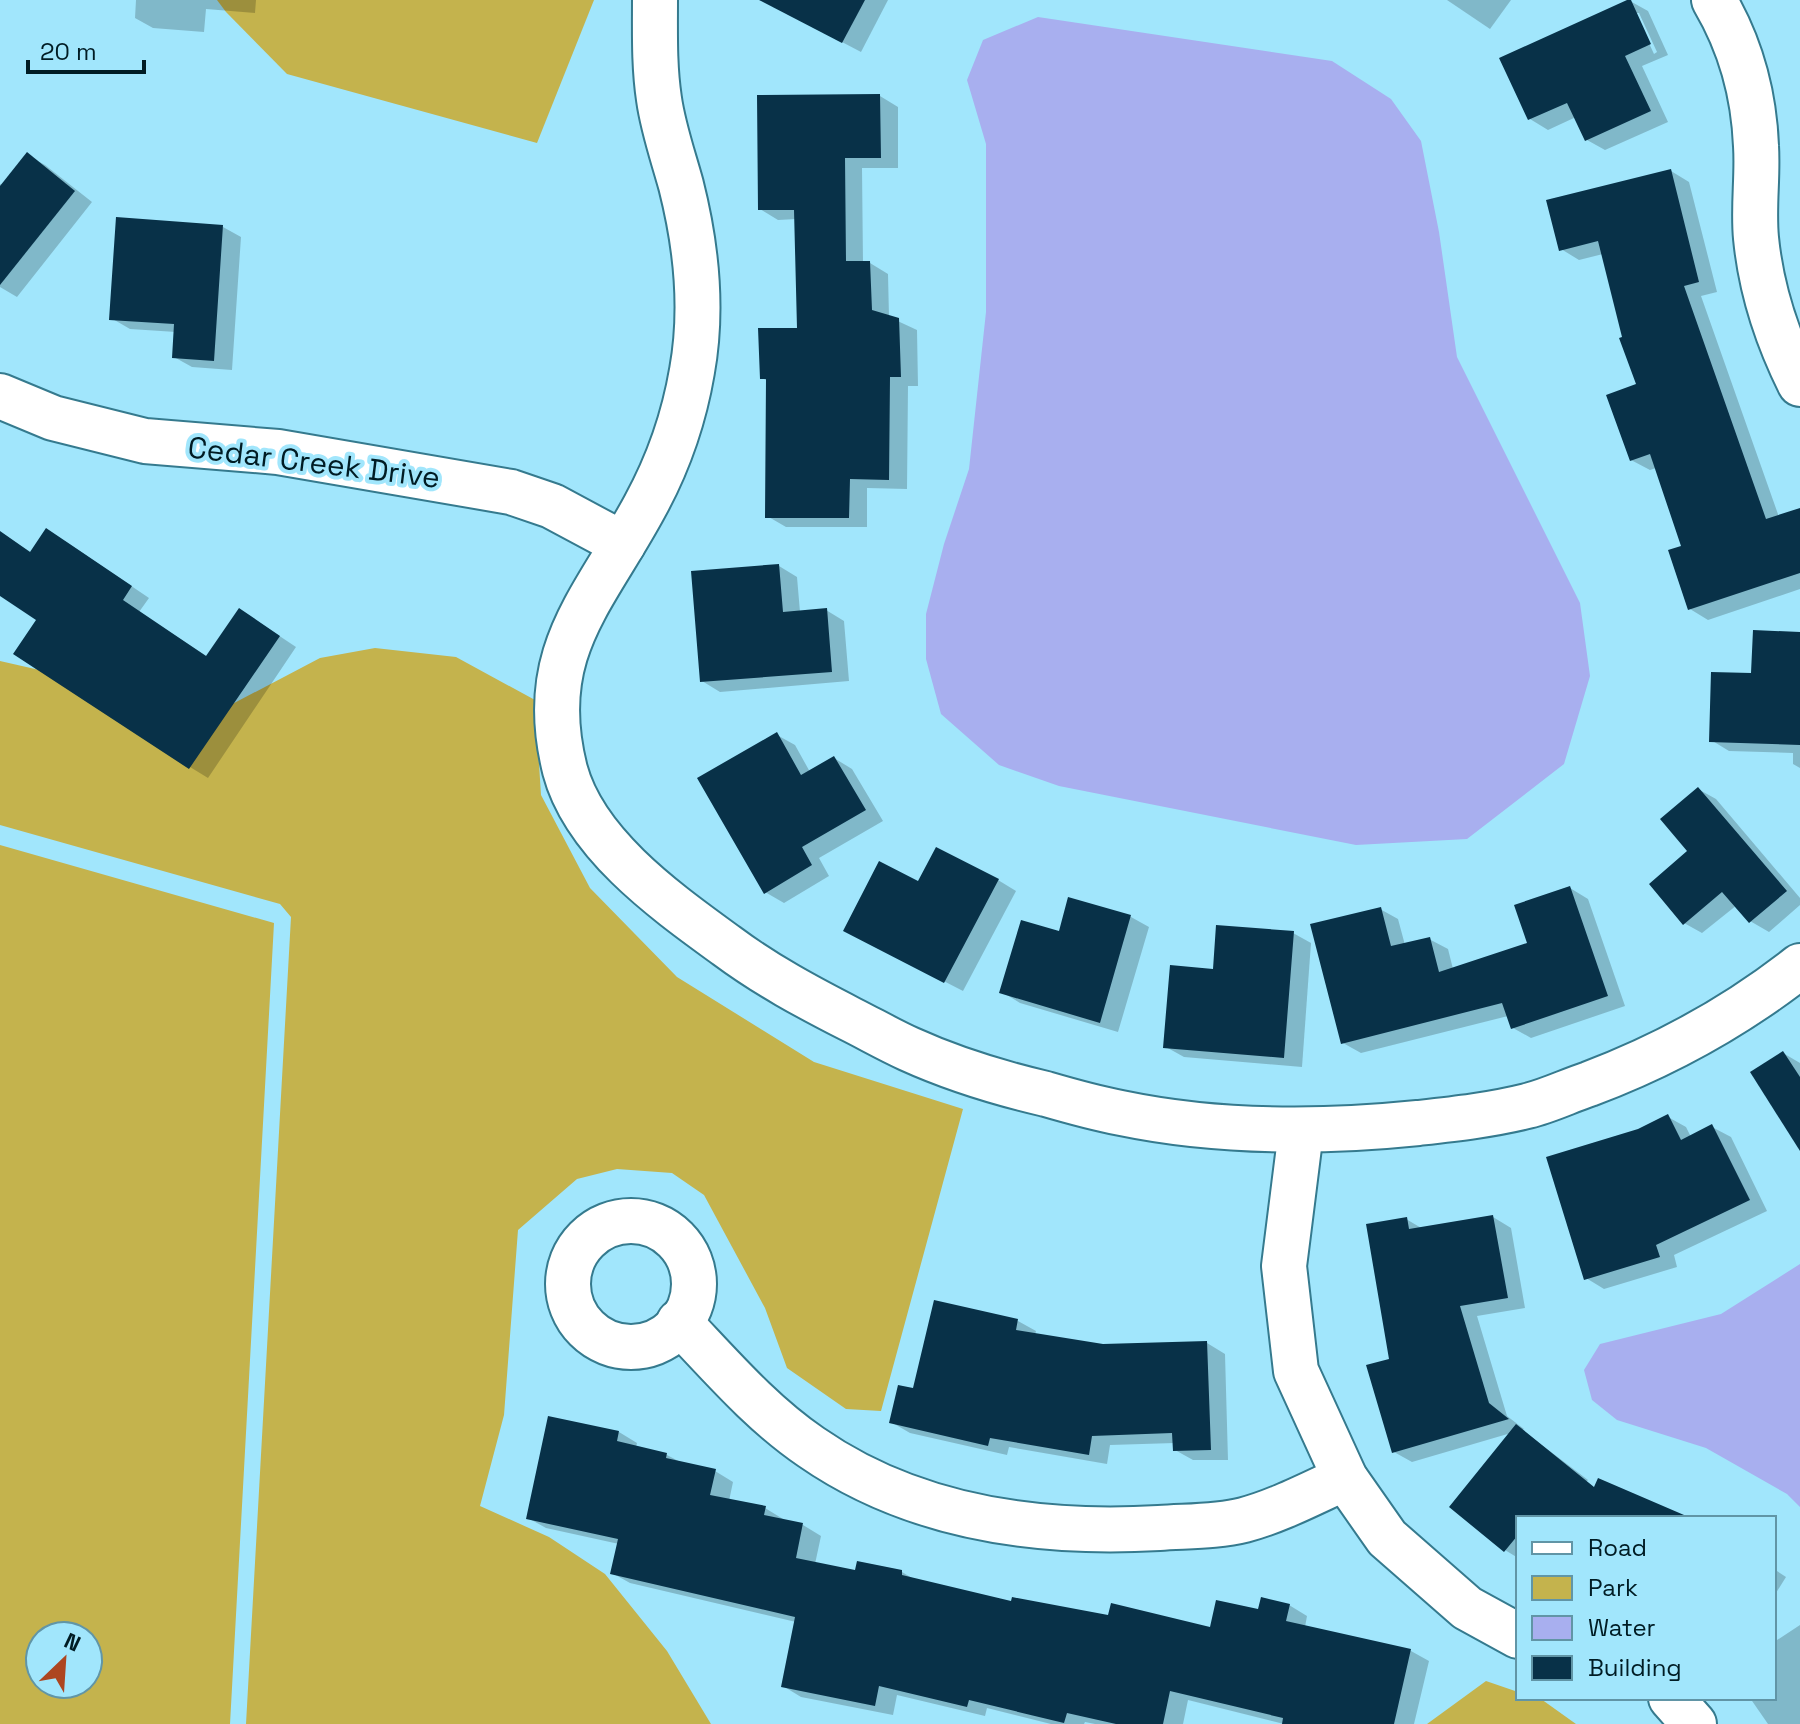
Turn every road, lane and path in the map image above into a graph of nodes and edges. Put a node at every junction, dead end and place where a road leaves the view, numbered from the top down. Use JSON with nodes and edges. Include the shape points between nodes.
{"nodes":[{"id":1,"x":655,"y":0,"type":"edge"},
{"id":2,"x":1714,"y":0,"type":"edge"},
{"id":3,"x":1800,"y":384,"type":"edge"},
{"id":4,"x":0,"y":396,"type":"edge"},
{"id":5,"x":623,"y":544,"type":"junction"},
{"id":6,"x":1800,"y":966,"type":"edge"},
{"id":7,"x":1301,"y":1131,"type":"junction"},
{"id":8,"x":679,"y":1322,"type":"dead end"},
{"id":9,"x":1345,"y":1478,"type":"junction"},
{"id":10,"x":1516,"y":1635,"type":"edge"},
{"id":11,"x":1673,"y":1700,"type":"edge"},
{"id":12,"x":1694,"y":1724,"type":"edge"}],
"edges":[{"from":1,"to":5,"type":"street","via":[[659,101],[692,236],[696,323],[682,417],[657,482]]},
{"from":2,"to":3,"type":"street","via":[[1736,47],[1753,106],[1756,238],[1763,283]]},
{"from":4,"to":5,"type":"street","name":"Cedar Creek Drive","via":[[53,418],[145,441],[278,452],[511,492],[552,506]]},
{"from":5,"to":7,"type":"street","via":[[565,650],[557,693],[558,737],[567,779],[588,818],[647,884],[755,967],[911,1050],[995,1081],[1123,1114]]},
{"from":6,"to":7,"type":"street","via":[[1721,1023],[1641,1064],[1534,1105],[1474,1117]]},
{"from":7,"to":9,"type":"street","via":[[1284,1266],[1296,1371]]},
{"from":8,"to":9,"type":"street","via":[[759,1406],[811,1447],[875,1486],[929,1506],[995,1521],[1057,1527],[1194,1526],[1243,1520]]},
{"from":9,"to":10,"type":"street","via":[[1387,1538],[1467,1608]]},
{"from":11,"to":12,"type":"street"}]}
